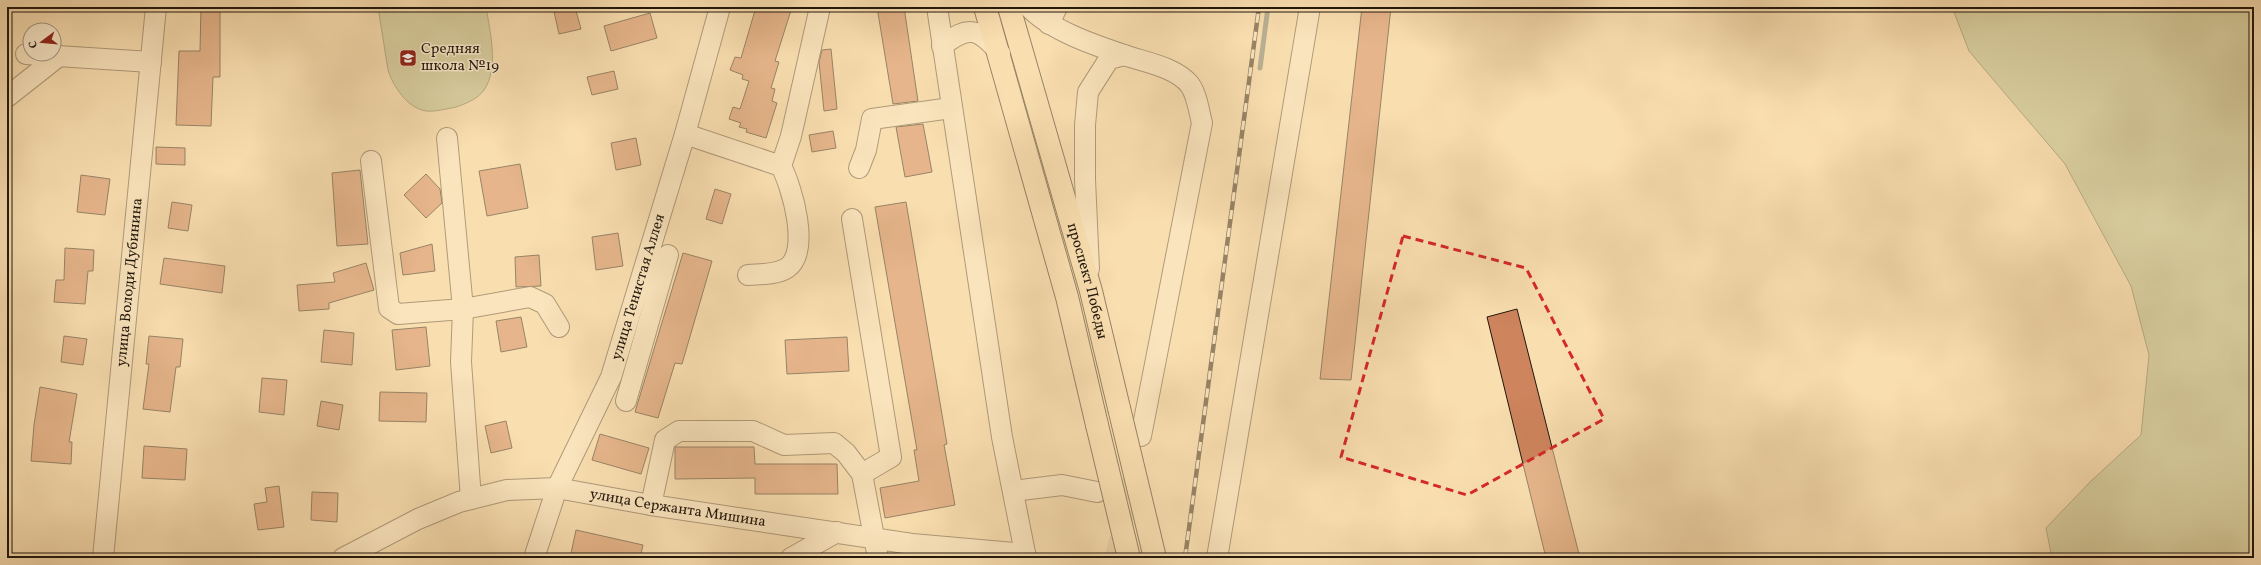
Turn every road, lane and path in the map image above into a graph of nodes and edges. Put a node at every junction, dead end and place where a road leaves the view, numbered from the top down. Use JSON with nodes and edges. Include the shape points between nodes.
{"nodes":[{"id":1,"x":156,"y":7,"type":"edge"},
{"id":2,"x":720,"y":7,"type":"edge"},
{"id":3,"x":820,"y":7,"type":"edge"},
{"id":4,"x":937,"y":7,"type":"edge"},
{"id":5,"x":985,"y":7,"type":"edge"},
{"id":6,"x":1009,"y":7,"type":"edge"},
{"id":7,"x":1029,"y":7,"type":"edge"},
{"id":8,"x":1310,"y":7,"type":"edge"},
{"id":9,"x":1053,"y":15,"type":"edge"},
{"id":10,"x":942,"y":46,"type":"junction"},
{"id":11,"x":1000,"y":53,"type":"junction"},
{"id":12,"x":1124,"y":55,"type":"junction"},
{"id":13,"x":62,"y":56,"type":"edge"},
{"id":14,"x":51,"y":62,"type":"edge"},
{"id":15,"x":151,"y":62,"type":"junction"},
{"id":16,"x":7,"y":97,"type":"edge"},
{"id":17,"x":951,"y":108,"type":"junction"},
{"id":18,"x":685,"y":134,"type":"junction"},
{"id":19,"x":447,"y":138,"type":"dead end"},
{"id":20,"x":371,"y":161,"type":"dead end"},
{"id":21,"x":781,"y":166,"type":"junction"},
{"id":22,"x":859,"y":168,"type":"dead end"},
{"id":23,"x":852,"y":219,"type":"dead end"},
{"id":24,"x":668,"y":255,"type":"dead end"},
{"id":25,"x":748,"y":275,"type":"dead end"},
{"id":26,"x":1090,"y":291,"type":"junction"},
{"id":27,"x":463,"y":309,"type":"junction"},
{"id":28,"x":559,"y":327,"type":"dead end"},
{"id":29,"x":611,"y":377,"type":"junction"},
{"id":30,"x":1141,"y":436,"type":"dead end"},
{"id":31,"x":862,"y":474,"type":"junction"},
{"id":32,"x":557,"y":488,"type":"junction"},
{"id":33,"x":1013,"y":491,"type":"junction"},
{"id":34,"x":1097,"y":492,"type":"dead end"},
{"id":35,"x":471,"y":499,"type":"junction"},
{"id":36,"x":651,"y":505,"type":"junction"},
{"id":37,"x":837,"y":532,"type":"junction"},
{"id":38,"x":873,"y":537,"type":"junction"},
{"id":39,"x":1025,"y":556,"type":"edge"},
{"id":40,"x":103,"y":558,"type":"edge"},
{"id":41,"x":343,"y":558,"type":"edge"},
{"id":42,"x":534,"y":558,"type":"edge"},
{"id":43,"x":791,"y":558,"type":"edge"},
{"id":44,"x":878,"y":558,"type":"edge"},
{"id":45,"x":1129,"y":558,"type":"edge"},
{"id":46,"x":1154,"y":558,"type":"edge"},
{"id":47,"x":1218,"y":558,"type":"edge"}],
"edges":[{"from":1,"to":15,"type":"street","name":"улица Володи Дубинина"},
{"from":2,"to":18,"type":"street","name":"улица Тенистая Аллея"},
{"from":3,"to":21,"type":"street","via":[[791,136]]},
{"from":4,"to":10,"type":"street"},
{"from":5,"to":11,"type":"main road","name":"проспект Победы"},
{"from":6,"to":26,"type":"main road","name":"проспект Победы"},
{"from":7,"to":9,"type":"street"},
{"from":8,"to":47,"type":"street"},
{"from":9,"to":12,"type":"street"},
{"from":10,"to":11,"type":"street","via":[[953,36],[972,31],[986,37]]},
{"from":10,"to":17,"type":"street"},
{"from":11,"to":45,"type":"main road","name":"проспект Победы","bridge":true,"via":[[1067,297]]},
{"from":12,"to":26,"type":"street","via":[[1109,59],[1088,92],[1085,179]]},
{"from":12,"to":30,"type":"street","via":[[1170,71],[1190,85],[1202,123]]},
{"from":13,"to":15,"type":"street"},
{"from":14,"to":16,"type":"street"},
{"from":15,"to":40,"type":"street","name":"улица Володи Дубинина"},
{"from":17,"to":22,"type":"street","via":[[872,119],[866,150]]},
{"from":17,"to":33,"type":"street","via":[[1002,437]]},
{"from":18,"to":21,"type":"street"},
{"from":18,"to":29,"type":"street","name":"улица Тенистая Аллея"},
{"from":19,"to":27,"type":"street"},
{"from":20,"to":27,"type":"street","via":[[389,308],[398,314]]},
{"from":21,"to":25,"type":"street","via":[[788,179],[796,212],[799,237],[796,258],[786,268],[768,274]]},
{"from":23,"to":31,"type":"street","via":[[891,457]]},
{"from":24,"to":29,"type":"street","via":[[628,392]]},
{"from":26,"to":46,"type":"main road","name":"проспект Победы","bridge":true},
{"from":27,"to":28,"type":"street","via":[[530,297],[545,304]]},
{"from":27,"to":35,"type":"street","via":[[461,362]]},
{"from":29,"to":32,"type":"street","name":"улица Тенистая Аллея"},
{"from":31,"to":36,"type":"street","via":[[846,453],[834,443],[784,445],[753,431],[678,431],[665,440]]},
{"from":31,"to":38,"type":"street"},
{"from":32,"to":35,"type":"street","name":"улица Сержанта Мишина","via":[[507,490]]},
{"from":32,"to":36,"type":"street","name":"улица Сержанта Мишина"},
{"from":32,"to":42,"type":"street","name":"улица Тенистая Аллея"},
{"from":33,"to":34,"type":"street","via":[[1062,485]]},
{"from":33,"to":39,"type":"street"},
{"from":35,"to":41,"type":"street","name":"улица Сержанта Мишина","via":[[418,519]]},
{"from":36,"to":37,"type":"street","name":"улица Сержанта Мишина"},
{"from":37,"to":38,"type":"street","name":"улица Сержанта Мишина"},
{"from":37,"to":43,"type":"street"},
{"from":38,"to":39,"type":"street","name":"улица Сержанта Мишина","via":[[912,544]]},
{"from":38,"to":44,"type":"street"}]}
